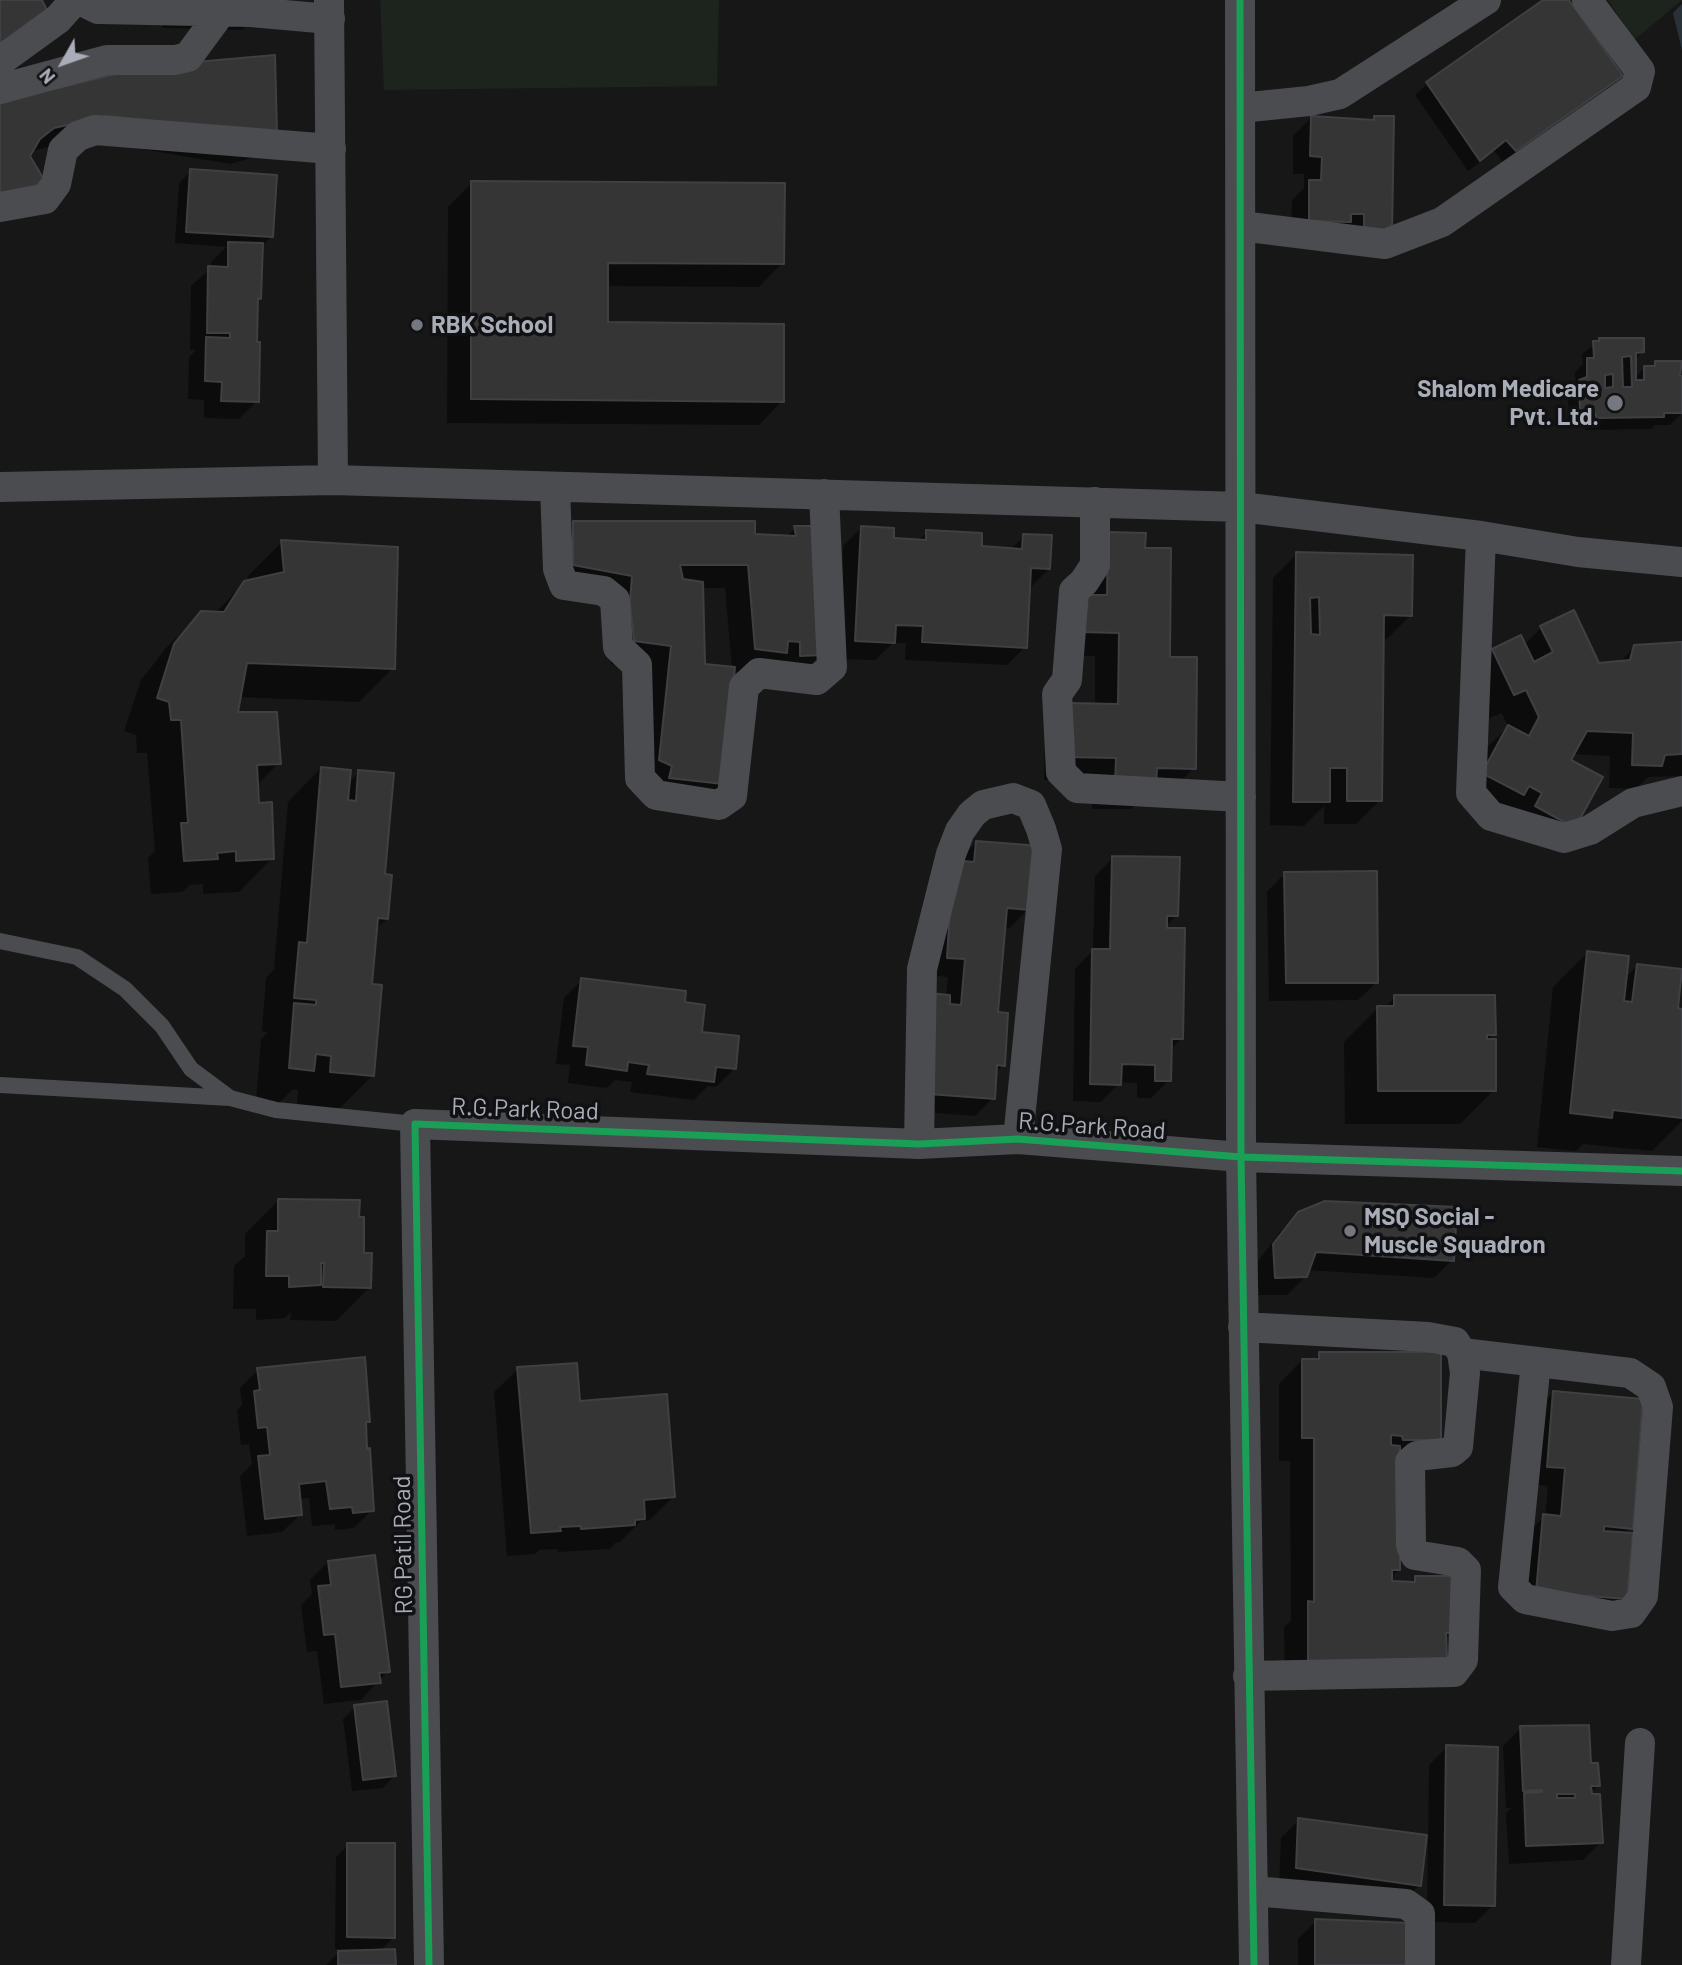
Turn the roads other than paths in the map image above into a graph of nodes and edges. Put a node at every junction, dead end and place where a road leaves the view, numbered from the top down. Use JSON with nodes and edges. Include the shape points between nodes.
{"nodes":[{"id":1,"x":1240,"y":0,"type":"edge"},
{"id":2,"x":1486,"y":0,"type":"edge"},
{"id":3,"x":1587,"y":0,"type":"edge"},
{"id":4,"x":88,"y":2,"type":"edge"},
{"id":5,"x":329,"y":10,"type":"edge"},
{"id":6,"x":221,"y":12,"type":"junction"},
{"id":7,"x":0,"y":61,"type":"edge"},
{"id":8,"x":0,"y":89,"type":"edge"},
{"id":9,"x":1240,"y":108,"type":"junction"},
{"id":10,"x":331,"y":149,"type":"junction"},
{"id":11,"x":0,"y":207,"type":"edge"},
{"id":12,"x":1241,"y":226,"type":"junction"},
{"id":13,"x":333,"y":480,"type":"junction"},
{"id":14,"x":555,"y":486,"type":"junction"},
{"id":15,"x":0,"y":487,"type":"edge"},
{"id":16,"x":824,"y":494,"type":"junction"},
{"id":17,"x":1095,"y":502,"type":"junction"},
{"id":18,"x":1241,"y":507,"type":"junction"},
{"id":19,"x":1482,"y":536,"type":"junction"},
{"id":20,"x":1682,"y":562,"type":"edge"},
{"id":21,"x":1682,"y":791,"type":"edge"},
{"id":22,"x":1241,"y":797,"type":"junction"},
{"id":23,"x":0,"y":941,"type":"edge"},
{"id":24,"x":0,"y":1085,"type":"edge"},
{"id":25,"x":230,"y":1098,"type":"junction"},
{"id":26,"x":415,"y":1124,"type":"junction"},
{"id":27,"x":1018,"y":1139,"type":"junction"},
{"id":28,"x":919,"y":1144,"type":"junction"},
{"id":29,"x":1241,"y":1157,"type":"junction"},
{"id":30,"x":1682,"y":1171,"type":"edge"},
{"id":31,"x":1243,"y":1327,"type":"junction"},
{"id":32,"x":1462,"y":1353,"type":"junction"},
{"id":33,"x":1536,"y":1362,"type":"junction"},
{"id":34,"x":1248,"y":1676,"type":"junction"},
{"id":35,"x":1640,"y":1743,"type":"dead end"},
{"id":36,"x":1253,"y":1891,"type":"junction"},
{"id":37,"x":429,"y":1965,"type":"edge"},
{"id":38,"x":1254,"y":1965,"type":"edge"},
{"id":39,"x":1420,"y":1965,"type":"edge"},
{"id":40,"x":1626,"y":1965,"type":"edge"}],
"edges":[{"from":1,"to":9,"type":"street"},
{"from":2,"to":9,"type":"street","via":[[1340,94]]},
{"from":3,"to":12,"type":"street","via":[[1640,71],[1636,87],[1442,222],[1385,244]]},
{"from":4,"to":6,"type":"street"},
{"from":4,"to":7,"type":"street"},
{"from":5,"to":6,"type":"street"},
{"from":5,"to":10,"type":"street"},
{"from":6,"to":8,"type":"street","via":[[188,57],[107,60]]},
{"from":9,"to":12,"type":"street"},
{"from":10,"to":11,"type":"street","via":[[95,130],[78,136],[63,150],[56,184],[45,200]]},
{"from":10,"to":13,"type":"street"},
{"from":12,"to":18,"type":"street"},
{"from":13,"to":14,"type":"street"},
{"from":13,"to":15,"type":"street"},
{"from":14,"to":16,"type":"street"},
{"from":14,"to":16,"type":"street","via":[[558,569],[564,585],[604,592],[615,600],[618,647],[637,666],[640,778],[656,795],[719,805],[732,796],[744,687],[759,673],[817,680],[832,667]]},
{"from":16,"to":17,"type":"street"},
{"from":17,"to":18,"type":"street"},
{"from":17,"to":22,"type":"street","via":[[1095,565],[1074,591],[1067,680],[1057,694],[1061,772],[1077,788]]},
{"from":18,"to":19,"type":"street"},
{"from":18,"to":22,"type":"street"},
{"from":19,"to":20,"type":"street"},
{"from":19,"to":21,"type":"street","via":[[1471,793],[1490,816],[1564,838],[1590,830],[1633,803]]},
{"from":22,"to":29,"type":"street"},
{"from":23,"to":25,"type":"lane","via":[[77,957],[125,989],[162,1026],[191,1069]]},
{"from":24,"to":25,"type":"lane"},
{"from":25,"to":26,"type":"lane","via":[[276,1110]]},
{"from":26,"to":28,"type":"street","name":"R.G.Park Road"},
{"from":26,"to":37,"type":"street","name":"RG Patil Road"},
{"from":27,"to":28,"type":"street","name":"R.G.Park Road"},
{"from":27,"to":28,"type":"street","via":[[1047,849],[1031,805],[1013,798],[972,814],[951,854],[922,969]]},
{"from":27,"to":29,"type":"street","name":"R.G.Park Road"},
{"from":29,"to":30,"type":"street","name":"R.G.Park Road"},
{"from":29,"to":31,"type":"street"},
{"from":31,"to":32,"type":"street","via":[[1428,1337],[1455,1342]]},
{"from":31,"to":34,"type":"street"},
{"from":32,"to":33,"type":"street"},
{"from":32,"to":34,"type":"street","via":[[1465,1374],[1458,1447],[1452,1452],[1417,1456],[1410,1462],[1415,1555],[1458,1562],[1466,1570],[1463,1660],[1454,1672]]},
{"from":33,"to":33,"type":"street","via":[[1630,1373],[1651,1388],[1658,1407],[1643,1596],[1631,1613],[1612,1616],[1525,1599],[1513,1587]]},
{"from":34,"to":36,"type":"street"},
{"from":35,"to":40,"type":"street"},
{"from":36,"to":38,"type":"street"},
{"from":36,"to":39,"type":"street","via":[[1406,1903],[1420,1914]]}]}
